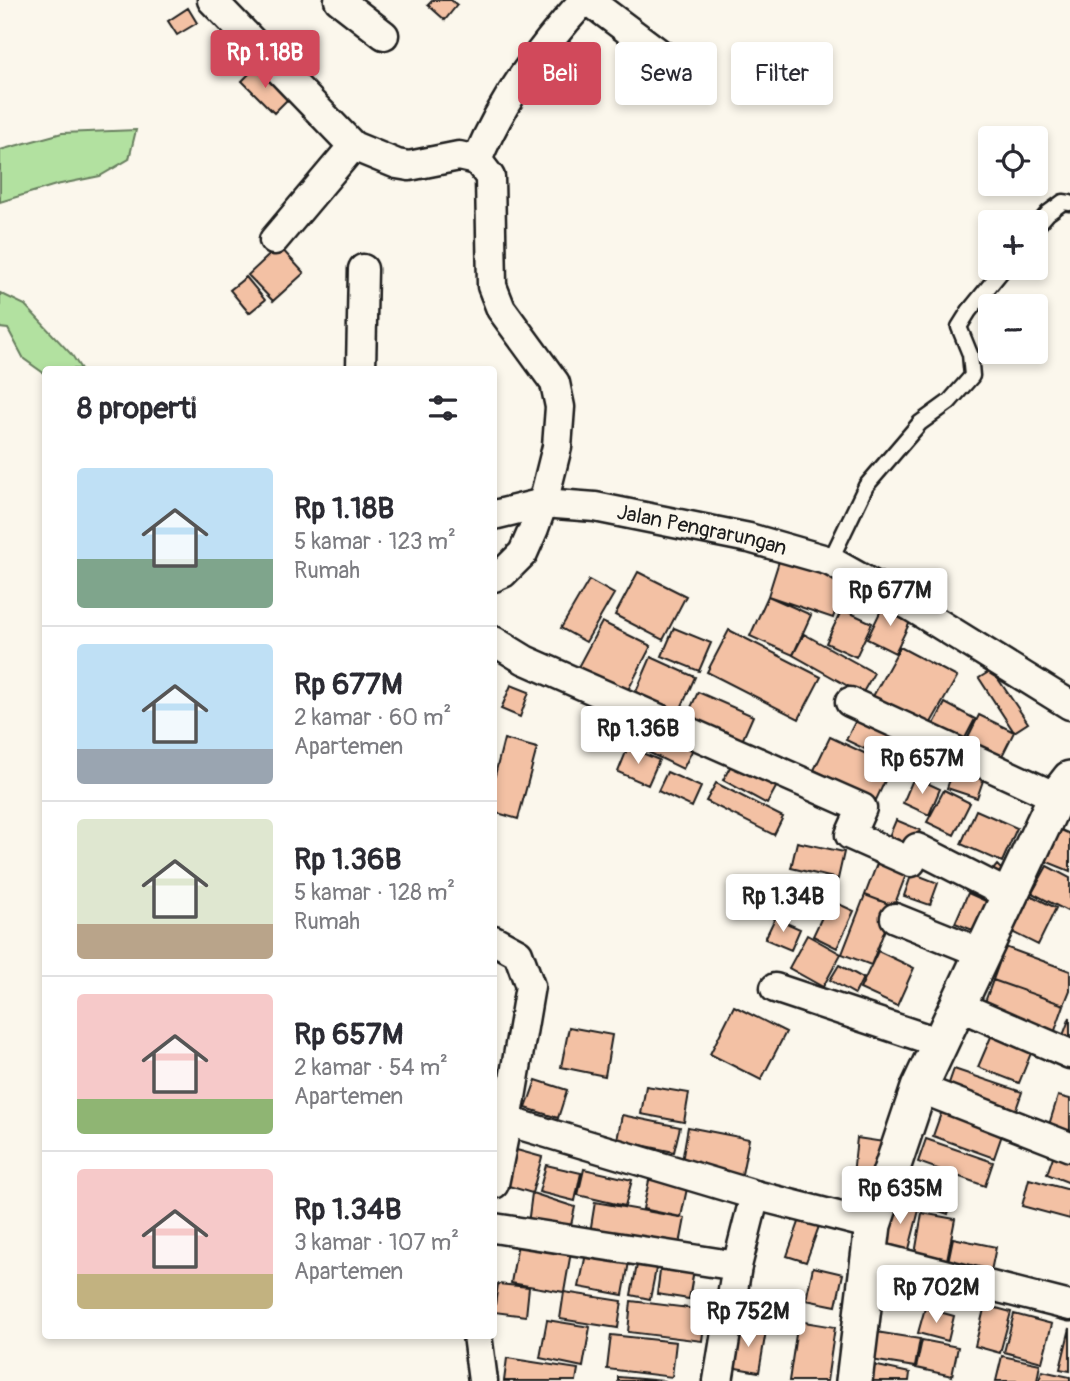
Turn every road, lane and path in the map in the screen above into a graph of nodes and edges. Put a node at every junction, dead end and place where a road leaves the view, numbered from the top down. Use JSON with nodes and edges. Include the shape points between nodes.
{"nodes":[{"id":1,"x":212,"y":0,"type":"edge"},
{"id":2,"x":340,"y":0,"type":"edge"},
{"id":3,"x":586,"y":0,"type":"edge"},
{"id":4,"x":384,"y":36,"type":"dead end"},
{"id":5,"x":643,"y":42,"type":"edge"},
{"id":6,"x":353,"y":146,"type":"junction"},
{"id":7,"x":477,"y":160,"type":"junction"},
{"id":8,"x":1070,"y":203,"type":"edge"},
{"id":9,"x":1048,"y":213,"type":"edge"},
{"id":10,"x":274,"y":240,"type":"dead end"},
{"id":11,"x":363,"y":269,"type":"dead end"},
{"id":12,"x":994,"y":280,"type":"edge"},
{"id":13,"x":361,"y":366,"type":"edge"},
{"id":14,"x":543,"y":503,"type":"junction"},
{"id":15,"x":497,"y":514,"type":"edge"},
{"id":16,"x":830,"y":561,"type":"junction"},
{"id":17,"x":497,"y":576,"type":"edge"},
{"id":18,"x":497,"y":643,"type":"edge"},
{"id":19,"x":850,"y":702,"type":"dead end"},
{"id":20,"x":1070,"y":705,"type":"edge"},
{"id":21,"x":1063,"y":788,"type":"edge"},
{"id":22,"x":1009,"y":895,"type":"junction"},
{"id":23,"x":895,"y":918,"type":"dead end"},
{"id":24,"x":497,"y":942,"type":"edge"},
{"id":25,"x":982,"y":953,"type":"junction"},
{"id":26,"x":775,"y":988,"type":"dead end"},
{"id":27,"x":957,"y":1005,"type":"junction"},
{"id":28,"x":940,"y":1043,"type":"junction"},
{"id":29,"x":1070,"y":1054,"type":"edge"},
{"id":30,"x":919,"y":1088,"type":"junction"},
{"id":31,"x":508,"y":1121,"type":"junction"},
{"id":32,"x":1070,"y":1147,"type":"edge"},
{"id":33,"x":497,"y":1170,"type":"edge"},
{"id":34,"x":755,"y":1195,"type":"junction"},
{"id":35,"x":497,"y":1228,"type":"edge"},
{"id":36,"x":871,"y":1240,"type":"junction"},
{"id":37,"x":737,"y":1266,"type":"junction"},
{"id":38,"x":1070,"y":1306,"type":"edge"},
{"id":39,"x":478,"y":1339,"type":"edge"},
{"id":40,"x":483,"y":1381,"type":"edge"},
{"id":41,"x":718,"y":1381,"type":"edge"},
{"id":42,"x":854,"y":1381,"type":"edge"}],
"edges":[{"from":1,"to":6,"type":"street"},
{"from":2,"to":4,"type":"street"},
{"from":3,"to":5,"type":"street"},
{"from":3,"to":7,"type":"street","via":[[546,42],[493,121]]},
{"from":6,"to":7,"type":"street","via":[[410,166],[459,156]]},
{"from":6,"to":10,"type":"street"},
{"from":7,"to":14,"type":"street","via":[[491,177],[492,286],[500,309],[559,394],[557,447]]},
{"from":8,"to":9,"type":"lane","via":[[1063,202]]},
{"from":11,"to":13,"type":"street"},
{"from":12,"to":16,"type":"lane","via":[[959,327],[971,354],[972,376],[949,402],[920,423],[866,486]]},
{"from":14,"to":15,"type":"street","name":"Jalan Pengrarungan"},
{"from":14,"to":16,"type":"street","name":"Jalan Pengrarungan","via":[[639,515]]},
{"from":14,"to":17,"type":"street","via":[[523,553]]},
{"from":16,"to":20,"type":"street","name":"Jalan Pengrarungan"},
{"from":18,"to":22,"type":"street","via":[[525,660],[862,808],[850,835],[861,841],[911,862],[917,848]]},
{"from":19,"to":21,"type":"street"},
{"from":21,"to":22,"type":"street"},
{"from":22,"to":25,"type":"street"},
{"from":23,"to":25,"type":"street"},
{"from":24,"to":31,"type":"street","via":[[517,953],[530,986]]},
{"from":25,"to":27,"type":"street"},
{"from":26,"to":28,"type":"street"},
{"from":27,"to":28,"type":"street"},
{"from":27,"to":29,"type":"street"},
{"from":28,"to":30,"type":"street"},
{"from":30,"to":32,"type":"street"},
{"from":30,"to":36,"type":"street"},
{"from":31,"to":33,"type":"street"},
{"from":31,"to":34,"type":"street"},
{"from":34,"to":36,"type":"street"},
{"from":34,"to":37,"type":"street"},
{"from":35,"to":37,"type":"street"},
{"from":36,"to":38,"type":"street"},
{"from":36,"to":42,"type":"street"},
{"from":37,"to":41,"type":"street"},
{"from":39,"to":40,"type":"street"}]}
